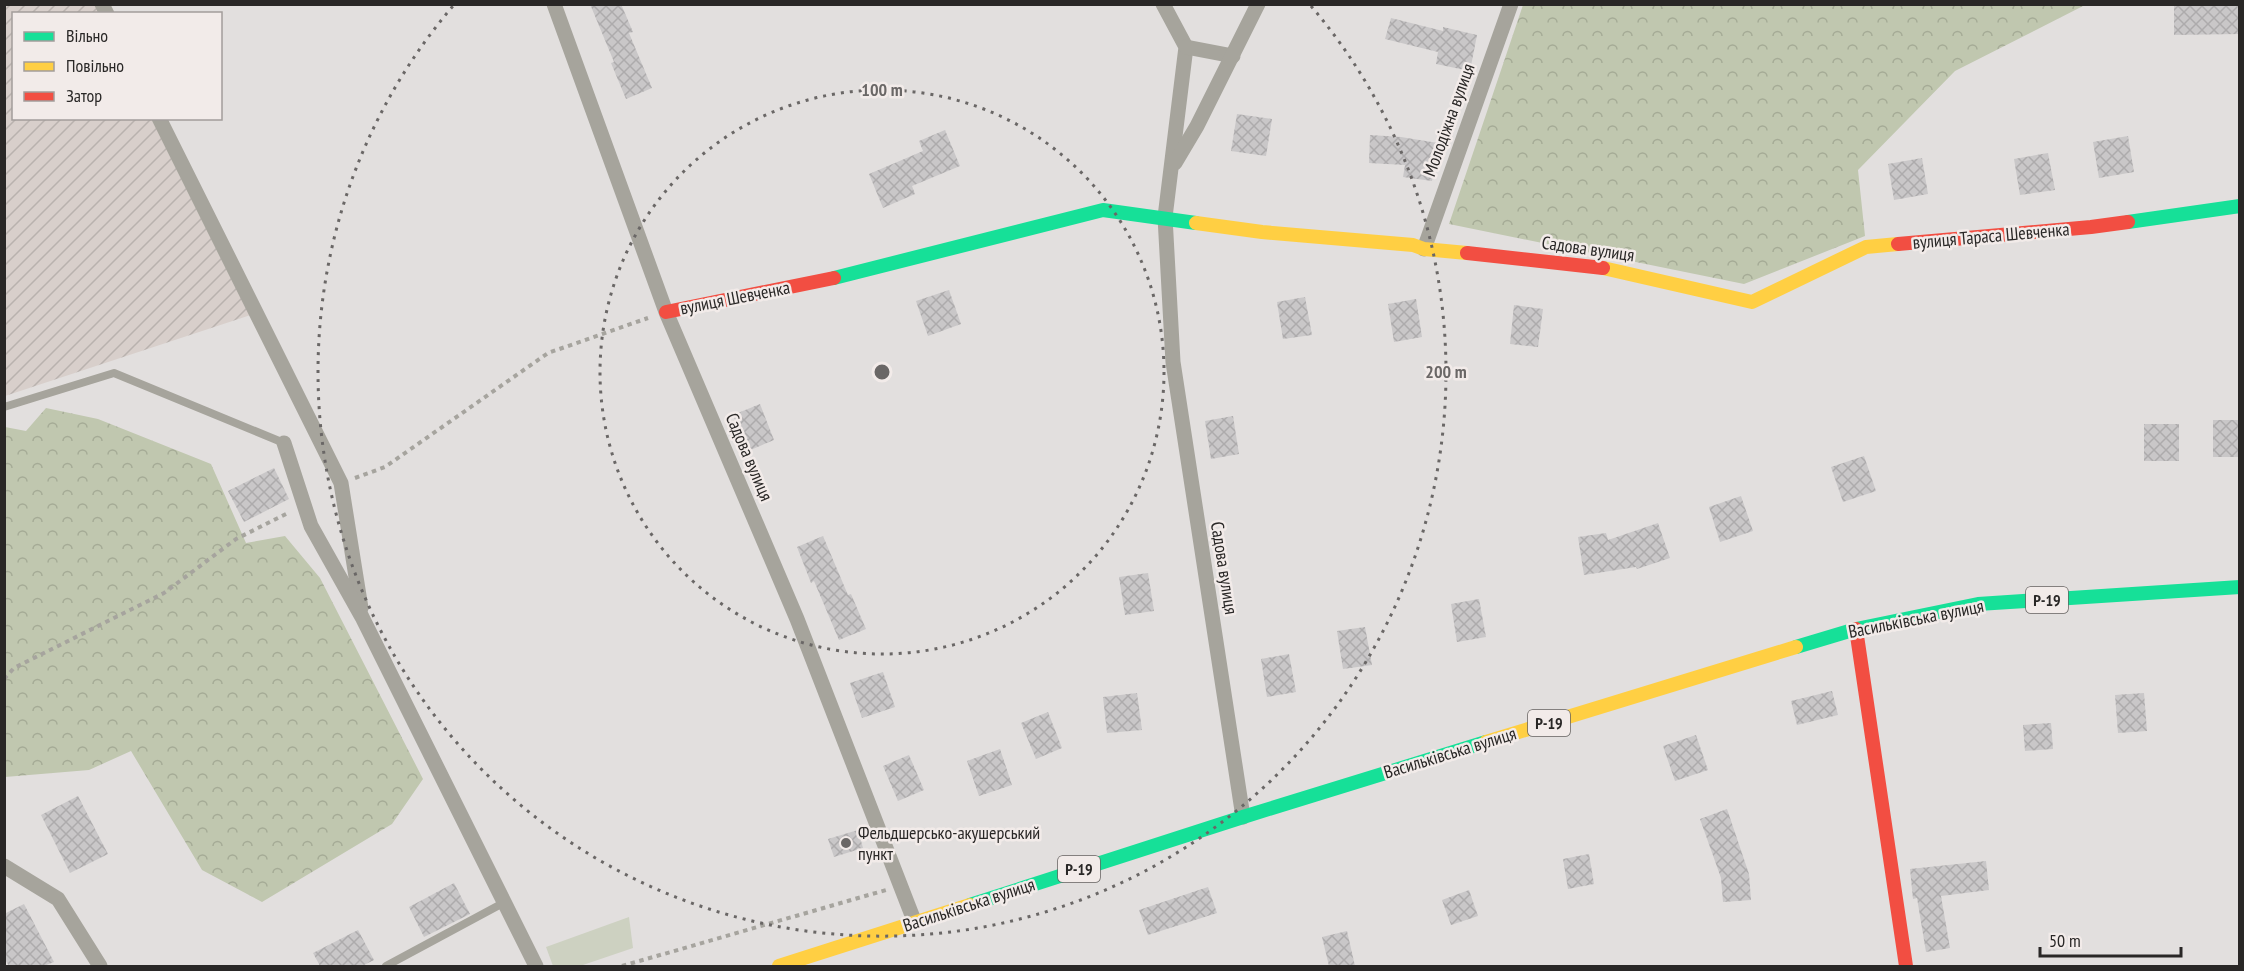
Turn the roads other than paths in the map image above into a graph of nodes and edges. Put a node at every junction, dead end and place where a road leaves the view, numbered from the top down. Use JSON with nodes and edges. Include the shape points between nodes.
{"nodes":[{"id":1,"x":554,"y":4,"type":"edge"},
{"id":2,"x":1163,"y":4,"type":"edge"},
{"id":3,"x":1258,"y":4,"type":"edge"},
{"id":4,"x":1511,"y":4,"type":"edge"},
{"id":5,"x":1186,"y":47,"type":"junction"},
{"id":6,"x":1233,"y":56,"type":"junction"},
{"id":7,"x":160,"y":120,"type":"edge"},
{"id":8,"x":1172,"y":168,"type":"junction"},
{"id":9,"x":2240,"y":206,"type":"edge"},
{"id":10,"x":1165,"y":217,"type":"junction"},
{"id":11,"x":1424,"y":249,"type":"junction"},
{"id":12,"x":1752,"y":302,"type":"joint"},
{"id":13,"x":666,"y":312,"type":"junction"},
{"id":14,"x":4,"y":406,"type":"edge"},
{"id":15,"x":284,"y":443,"type":"joint"},
{"id":16,"x":2240,"y":588,"type":"edge"},
{"id":17,"x":362,"y":617,"type":"junction"},
{"id":18,"x":1856,"y":629,"type":"junction"},
{"id":19,"x":1243,"y":817,"type":"junction"},
{"id":20,"x":4,"y":866,"type":"edge"},
{"id":21,"x":505,"y":902,"type":"junction"},
{"id":22,"x":915,"y":923,"type":"junction"},
{"id":23,"x":100,"y":966,"type":"edge"},
{"id":24,"x":386,"y":966,"type":"edge"},
{"id":25,"x":536,"y":966,"type":"edge"},
{"id":26,"x":779,"y":966,"type":"edge"},
{"id":27,"x":1906,"y":966,"type":"edge"}],
"edges":[{"from":1,"to":13,"type":"street","name":"Садова вулиця"},
{"from":2,"to":5,"type":"street"},
{"from":3,"to":6,"type":"street"},
{"from":4,"to":11,"type":"street","name":"Молодіжна вулиця"},
{"from":5,"to":6,"type":"street"},
{"from":5,"to":8,"type":"street","name":"Садова вулиця"},
{"from":6,"to":8,"type":"street"},
{"from":7,"to":17,"type":"street","via":[[341,483]]},
{"from":8,"to":10,"type":"street","name":"Садова вулиця"},
{"from":9,"to":12,"type":"street","name":"вулиця Тараса Шевченка","via":[[2091,227],[1866,247]]},
{"from":10,"to":11,"type":"street","name":"Садова вулиця"},
{"from":10,"to":13,"type":"street","name":"вулиця Шевченка","via":[[1103,210],[810,284]]},
{"from":10,"to":19,"type":"street","name":"Садова вулиця","via":[[1173,362]]},
{"from":11,"to":12,"type":"street","name":"Садова вулиця","via":[[1606,268]]},
{"from":13,"to":22,"type":"street","name":"Садова вулиця","via":[[796,619]]},
{"from":14,"to":15,"type":"lane","via":[[114,373]]},
{"from":15,"to":17,"type":"street","via":[[311,526]]},
{"from":16,"to":18,"type":"street","name":"Васильківська вулиця","number":"Р-19","via":[[1978,604]]},
{"from":17,"to":21,"type":"street"},
{"from":18,"to":19,"type":"street","name":"Васильківська вулиця","number":"Р-19"},
{"from":18,"to":27,"type":"street"},
{"from":19,"to":22,"type":"street","name":"Васильківська вулиця","number":"Р-19"},
{"from":20,"to":23,"type":"street","via":[[58,898]]},
{"from":21,"to":24,"type":"lane"},
{"from":21,"to":25,"type":"street"},
{"from":22,"to":26,"type":"street","name":"Васильківська вулиця","number":"Р-19"}]}
